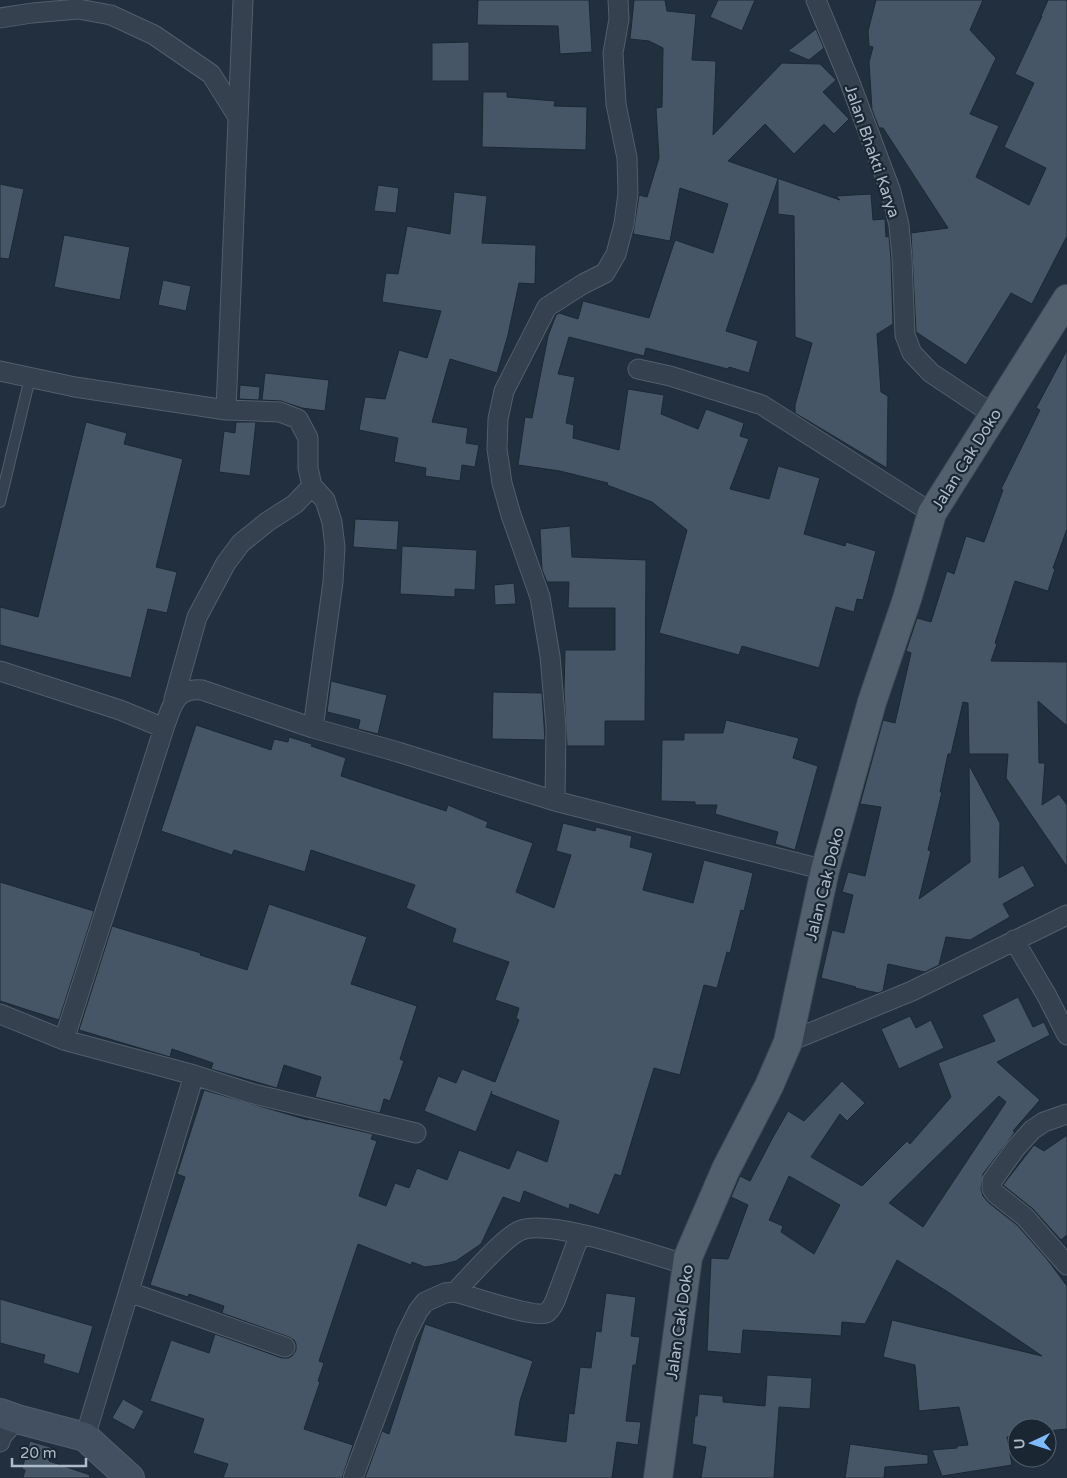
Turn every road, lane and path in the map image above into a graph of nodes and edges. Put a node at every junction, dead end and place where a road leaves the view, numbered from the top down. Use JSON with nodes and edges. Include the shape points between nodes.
{"nodes":[{"id":1,"x":243,"y":0,"type":"edge"},
{"id":2,"x":618,"y":0,"type":"edge"},
{"id":3,"x":816,"y":0,"type":"edge"},
{"id":4,"x":0,"y":18,"type":"edge"},
{"id":5,"x":238,"y":117,"type":"junction"},
{"id":6,"x":1064,"y":310,"type":"edge"},
{"id":7,"x":638,"y":369,"type":"dead end"},
{"id":8,"x":0,"y":371,"type":"edge"},
{"id":9,"x":30,"y":378,"type":"junction"},
{"id":10,"x":226,"y":410,"type":"junction"},
{"id":11,"x":994,"y":415,"type":"junction"},
{"id":12,"x":312,"y":486,"type":"junction"},
{"id":13,"x":0,"y":502,"type":"edge"},
{"id":14,"x":932,"y":513,"type":"junction"},
{"id":15,"x":0,"y":671,"type":"edge"},
{"id":16,"x":174,"y":699,"type":"junction"},
{"id":17,"x":164,"y":728,"type":"junction"},
{"id":18,"x":313,"y":728,"type":"junction"},
{"id":19,"x":555,"y":801,"type":"junction"},
{"id":20,"x":825,"y":870,"type":"junction"},
{"id":21,"x":1067,"y":915,"type":"edge"},
{"id":22,"x":1014,"y":940,"type":"junction"},
{"id":23,"x":0,"y":1014,"type":"edge"},
{"id":24,"x":1067,"y":1035,"type":"edge"},
{"id":25,"x":64,"y":1040,"type":"junction"},
{"id":26,"x":788,"y":1042,"type":"junction"},
{"id":27,"x":194,"y":1075,"type":"junction"},
{"id":28,"x":1067,"y":1114,"type":"edge"},
{"id":29,"x":416,"y":1133,"type":"dead end"},
{"id":30,"x":580,"y":1234,"type":"junction"},
{"id":31,"x":687,"y":1265,"type":"junction"},
{"id":32,"x":1067,"y":1265,"type":"edge"},
{"id":33,"x":129,"y":1292,"type":"junction"},
{"id":34,"x":455,"y":1292,"type":"junction"},
{"id":35,"x":285,"y":1347,"type":"dead end"},
{"id":36,"x":8,"y":1416,"type":"edge"},
{"id":37,"x":85,"y":1437,"type":"junction"},
{"id":38,"x":0,"y":1442,"type":"edge"},
{"id":39,"x":130,"y":1478,"type":"edge"},
{"id":40,"x":353,"y":1478,"type":"edge"},
{"id":41,"x":658,"y":1478,"type":"edge"}],
"edges":[{"from":1,"to":5,"type":"street"},
{"from":2,"to":19,"type":"street","via":[[619,19],[613,53],[616,104],[627,158],[628,193],[616,254],[605,273],[547,308],[504,391],[498,419],[497,449],[502,483],[540,597],[550,656],[556,726]]},
{"from":3,"to":11,"type":"street","name":"Jalan Bhakti Karya","via":[[891,192],[899,225],[904,335],[912,352],[931,373]]},
{"from":4,"to":5,"type":"street","via":[[78,10],[111,15],[154,34],[211,74]]},
{"from":5,"to":10,"type":"street"},
{"from":6,"to":11,"type":"main road","name":"Jalan Cak Doko"},
{"from":7,"to":14,"type":"street","via":[[762,405]]},
{"from":8,"to":9,"type":"street"},
{"from":9,"to":10,"type":"street"},
{"from":9,"to":13,"type":"lane"},
{"from":10,"to":12,"type":"street","via":[[280,412],[298,419],[308,438]]},
{"from":11,"to":14,"type":"main road","name":"Jalan Cak Doko"},
{"from":12,"to":16,"type":"street","via":[[295,504],[241,543],[226,563],[197,617]]},
{"from":12,"to":18,"type":"street","via":[[325,500],[335,546]]},
{"from":14,"to":20,"type":"main road","name":"Jalan Cak Doko","via":[[872,702]]},
{"from":15,"to":17,"type":"street","via":[[120,710]]},
{"from":16,"to":17,"type":"street"},
{"from":16,"to":18,"type":"street","via":[[191,689],[202,690]]},
{"from":17,"to":25,"type":"street"},
{"from":18,"to":19,"type":"street"},
{"from":19,"to":20,"type":"street"},
{"from":20,"to":26,"type":"main road","name":"Jalan Cak Doko"},
{"from":21,"to":22,"type":"street"},
{"from":22,"to":24,"type":"street"},
{"from":22,"to":26,"type":"street","via":[[912,991]]},
{"from":23,"to":25,"type":"street"},
{"from":25,"to":27,"type":"street"},
{"from":26,"to":31,"type":"main road","name":"Jalan Cak Doko","via":[[726,1169]]},
{"from":27,"to":29,"type":"street","via":[[250,1093]]},
{"from":27,"to":33,"type":"street"},
{"from":28,"to":32,"type":"street","via":[[1032,1130],[992,1181],[992,1189],[1025,1217]]},
{"from":30,"to":31,"type":"street"},
{"from":30,"to":34,"type":"street","via":[[548,1228],[517,1232]]},
{"from":30,"to":34,"type":"street","via":[[555,1301],[545,1313],[530,1313]]},
{"from":31,"to":41,"type":"main road","name":"Jalan Cak Doko"},
{"from":33,"to":35,"type":"street"},
{"from":33,"to":37,"type":"street"},
{"from":34,"to":40,"type":"street","via":[[424,1302],[418,1311]]},
{"from":36,"to":37,"type":"street"},
{"from":36,"to":38,"type":"street"},
{"from":37,"to":39,"type":"street"}]}
